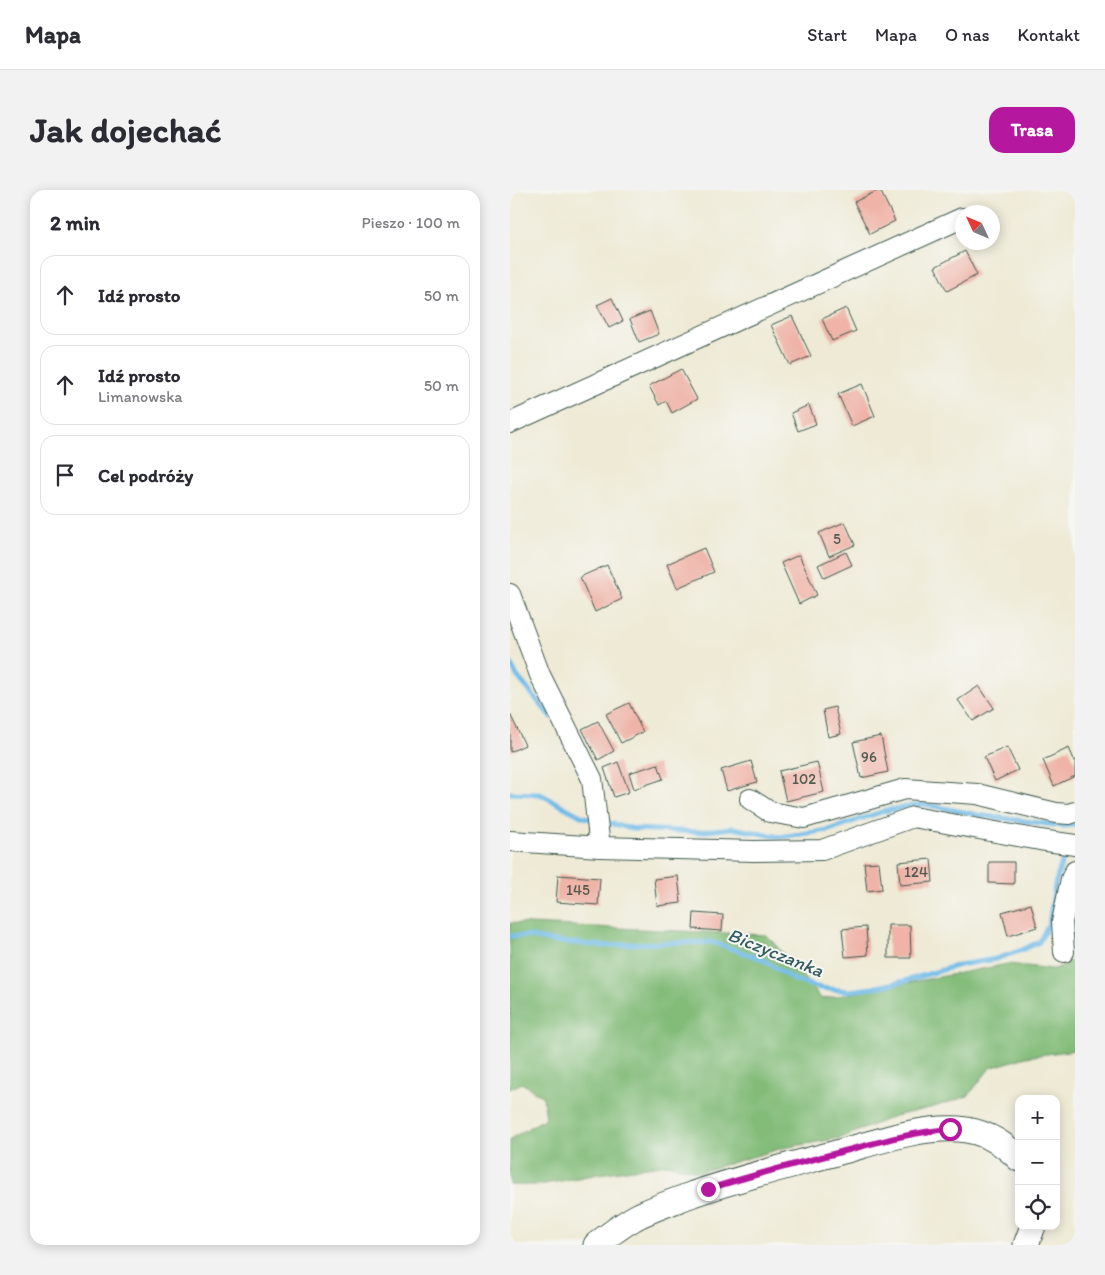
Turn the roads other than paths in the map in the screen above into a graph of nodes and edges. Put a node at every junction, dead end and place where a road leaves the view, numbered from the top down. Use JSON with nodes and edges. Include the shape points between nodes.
{"nodes":[{"id":1,"x":955,"y":221,"type":"edge"},
{"id":2,"x":510,"y":423,"type":"edge"},
{"id":3,"x":510,"y":594,"type":"edge"},
{"id":4,"x":906,"y":789,"type":"junction"},
{"id":5,"x":750,"y":800,"type":"dead end"},
{"id":6,"x":1075,"y":812,"type":"edge"},
{"id":7,"x":914,"y":817,"type":"junction"},
{"id":8,"x":510,"y":841,"type":"edge"},
{"id":9,"x":1069,"y":844,"type":"edge"},
{"id":10,"x":600,"y":848,"type":"junction"},
{"id":11,"x":1075,"y":871,"type":"edge"},
{"id":12,"x":1064,"y":952,"type":"dead end"},
{"id":13,"x":1015,"y":1155,"type":"edge"},
{"id":14,"x":1032,"y":1230,"type":"edge"},
{"id":15,"x":596,"y":1245,"type":"edge"},
{"id":16,"x":1026,"y":1245,"type":"edge"}],
"edges":[{"from":1,"to":2,"type":"street"},
{"from":3,"to":10,"type":"street","via":[[540,675],[592,779]]},
{"from":4,"to":5,"type":"street","via":[[804,818],[770,812]]},
{"from":4,"to":6,"type":"street","via":[[977,794],[1056,813]]},
{"from":4,"to":7,"type":"street"},
{"from":7,"to":9,"type":"street"},
{"from":7,"to":10,"type":"street","via":[[822,850]]},
{"from":8,"to":10,"type":"street"},
{"from":11,"to":12,"type":"street","via":[[1062,922]]},
{"from":13,"to":15,"type":"main road","via":[[991,1138],[967,1130],[913,1133],[742,1179],[666,1204],[640,1216]]},
{"from":14,"to":16,"type":"main road"}]}
